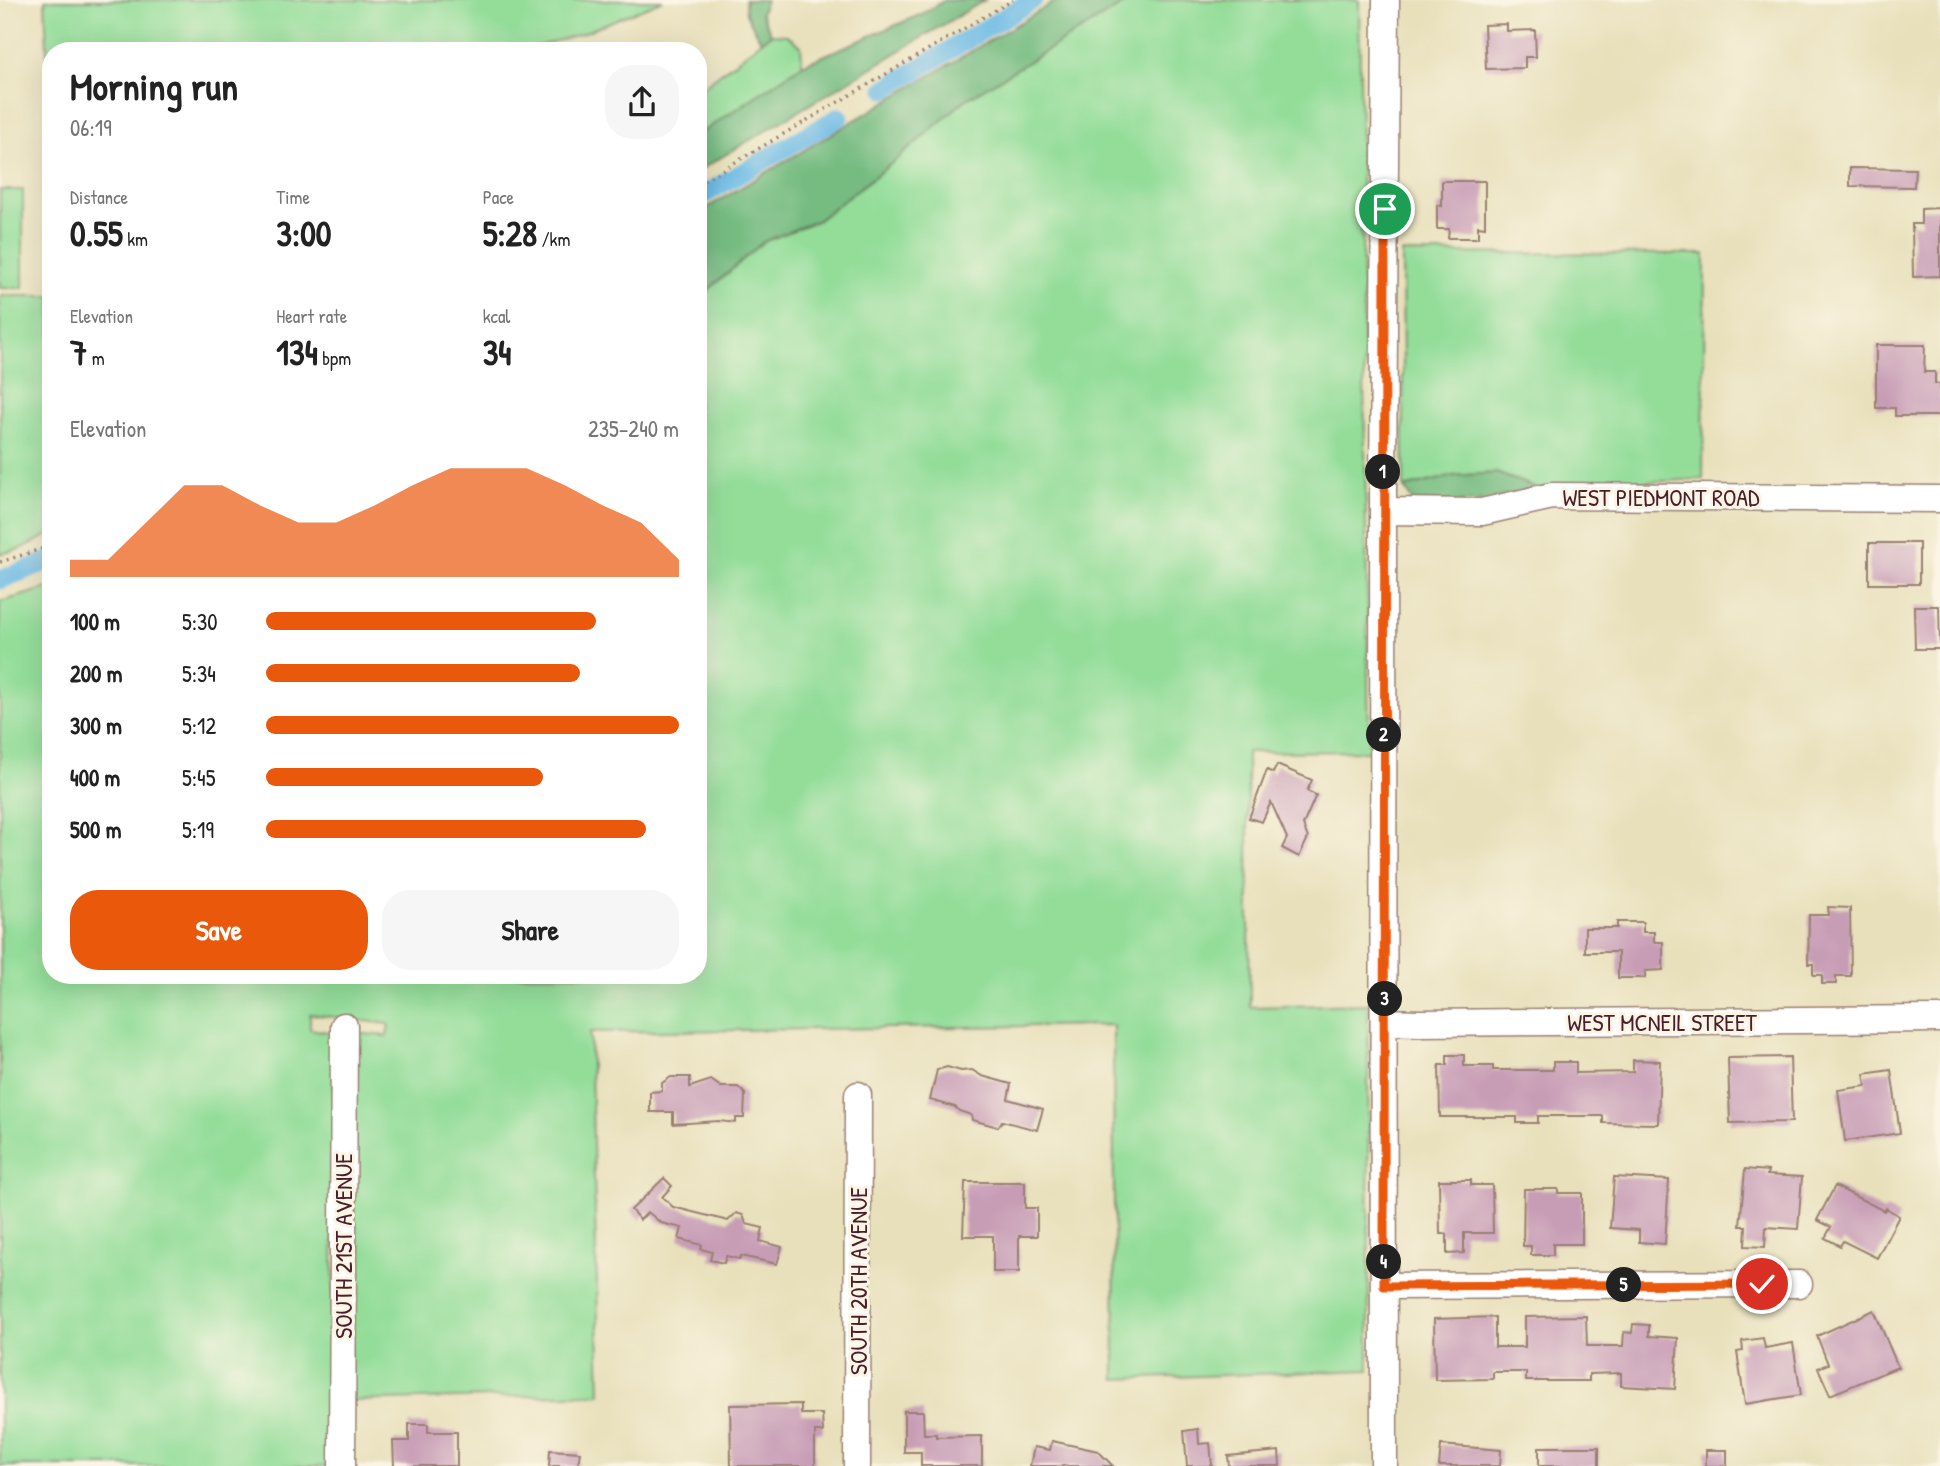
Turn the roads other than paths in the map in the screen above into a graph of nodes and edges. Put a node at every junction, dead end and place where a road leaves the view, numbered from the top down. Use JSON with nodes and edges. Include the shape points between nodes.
{"nodes":[{"id":1,"x":1386,"y":0,"type":"edge"},
{"id":2,"x":1940,"y":499,"type":"edge"},
{"id":3,"x":1383,"y":511,"type":"junction"},
{"id":4,"x":1940,"y":1019,"type":"edge"},
{"id":5,"x":1385,"y":1022,"type":"junction"},
{"id":6,"x":344,"y":1026,"type":"dead end"},
{"id":7,"x":858,"y":1095,"type":"dead end"},
{"id":8,"x":1799,"y":1284,"type":"dead end"},
{"id":9,"x":1384,"y":1286,"type":"junction"},
{"id":10,"x":342,"y":1466,"type":"edge"},
{"id":11,"x":857,"y":1466,"type":"edge"},
{"id":12,"x":1384,"y":1466,"type":"edge"}],
"edges":[{"from":1,"to":3,"type":"street"},
{"from":2,"to":3,"type":"street","name":"WEST PIEDMONT ROAD","via":[[1552,496],[1482,512]]},
{"from":3,"to":5,"type":"street"},
{"from":4,"to":5,"type":"street","name":"WEST MCNEIL STREET"},
{"from":5,"to":9,"type":"street"},
{"from":6,"to":10,"type":"street","name":"SOUTH 21ST AVENUE"},
{"from":7,"to":11,"type":"street","name":"SOUTH 20TH AVENUE"},
{"from":8,"to":9,"type":"street"},
{"from":9,"to":12,"type":"street"}]}
